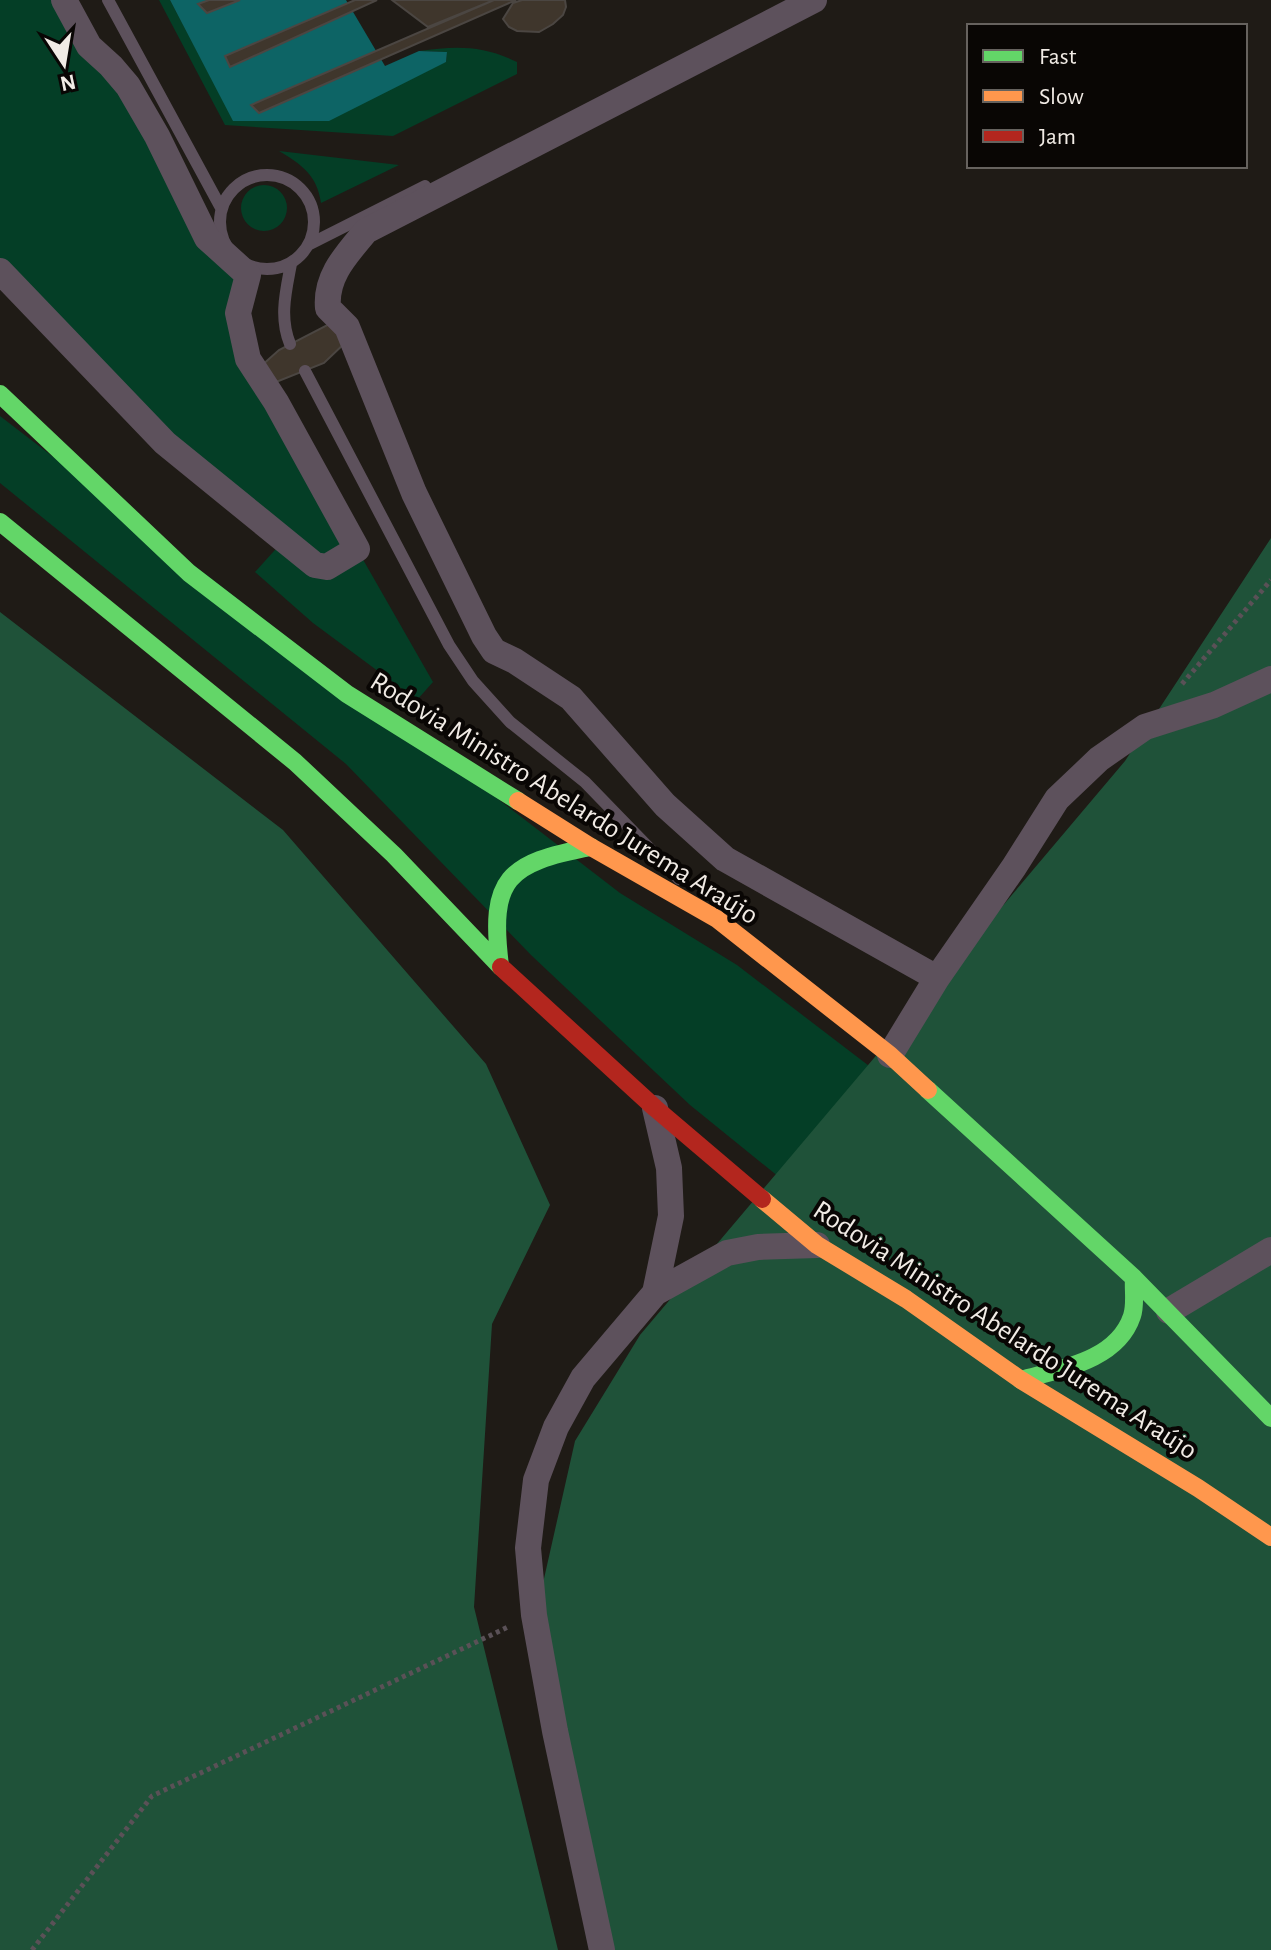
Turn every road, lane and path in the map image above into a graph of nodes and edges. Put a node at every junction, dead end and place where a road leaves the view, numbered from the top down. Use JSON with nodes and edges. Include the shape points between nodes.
{"nodes":[{"id":1,"x":64,"y":0,"type":"edge"},
{"id":2,"x":108,"y":0,"type":"edge"},
{"id":3,"x":795,"y":0,"type":"edge"},
{"id":4,"x":814,"y":0,"type":"edge"},
{"id":5,"x":221,"y":208,"type":"junction"},
{"id":6,"x":310,"y":244,"type":"junction"},
{"id":7,"x":291,"y":264,"type":"junction"},
{"id":8,"x":0,"y":271,"type":"edge"},
{"id":9,"x":290,"y":344,"type":"dead end"},
{"id":10,"x":305,"y":371,"type":"dead end"},
{"id":11,"x":0,"y":394,"type":"edge"},
{"id":12,"x":0,"y":522,"type":"edge"},
{"id":13,"x":1271,"y":580,"type":"edge"},
{"id":14,"x":1271,"y":679,"type":"edge"},
{"id":15,"x":1145,"y":727,"type":"junction"},
{"id":16,"x":591,"y":847,"type":"junction"},
{"id":17,"x":717,"y":919,"type":"junction"},
{"id":18,"x":500,"y":966,"type":"junction"},
{"id":19,"x":937,"y":978,"type":"junction"},
{"id":20,"x":890,"y":1055,"type":"junction"},
{"id":21,"x":655,"y":1108,"type":"junction"},
{"id":22,"x":817,"y":1245,"type":"junction"},
{"id":23,"x":1271,"y":1250,"type":"edge"},
{"id":24,"x":1134,"y":1278,"type":"junction"},
{"id":25,"x":655,"y":1293,"type":"junction"},
{"id":26,"x":1169,"y":1311,"type":"junction"},
{"id":27,"x":1021,"y":1380,"type":"junction"},
{"id":28,"x":1271,"y":1418,"type":"edge"},
{"id":29,"x":1271,"y":1537,"type":"edge"},
{"id":30,"x":534,"y":1615,"type":"junction"},
{"id":31,"x":32,"y":1950,"type":"edge"},
{"id":32,"x":602,"y":1950,"type":"edge"}],
"edges":[{"from":1,"to":8,"type":"street","via":[[89,46],[128,86],[207,238],[248,275],[238,313],[248,359],[357,549],[327,567],[315,565],[165,443]]},
{"from":2,"to":5,"type":"lane"},
{"from":3,"to":6,"type":"lane"},
{"from":4,"to":19,"type":"street","via":[[366,231],[329,283],[328,308],[347,327],[414,493],[494,651],[571,698],[665,805],[725,859]]},
{"from":5,"to":6,"type":"lane","via":[[229,194],[255,176],[288,179],[301,188],[315,214]]},
{"from":5,"to":7,"type":"lane","via":[[219,224],[232,254],[259,269]]},
{"from":6,"to":7,"type":"lane"},
{"from":7,"to":9,"type":"lane","via":[[284,319]]},
{"from":10,"to":17,"type":"lane","via":[[473,681],[510,722],[585,782]]},
{"from":11,"to":16,"type":"main road","name":"Rodovia Ministro Abelardo Jurema Araújo","via":[[189,573],[347,694]]},
{"from":12,"to":18,"type":"main road","name":"Rodovia Ministro Abelardo Jurema Araújo","via":[[295,762]]},
{"from":13,"to":15,"type":"path"},
{"from":14,"to":15,"type":"street","via":[[1214,705]]},
{"from":15,"to":19,"type":"street","via":[[1099,759],[1057,799]]},
{"from":16,"to":17,"type":"main road","name":"Rodovia Ministro Abelardo Jurema Araújo"},
{"from":16,"to":18,"type":"main road","via":[[531,861],[511,875],[498,894],[495,912]]},
{"from":17,"to":20,"type":"main road","name":"Rodovia Ministro Abelardo Jurema Araújo"},
{"from":18,"to":21,"type":"main road","name":"Rodovia Ministro Abelardo Jurema Araújo"},
{"from":19,"to":20,"type":"street"},
{"from":20,"to":24,"type":"main road","name":"Rodovia Ministro Abelardo Jurema Araújo"},
{"from":21,"to":22,"type":"main road","name":"Rodovia Ministro Abelardo Jurema Araújo"},
{"from":21,"to":25,"type":"street","via":[[669,1168],[671,1216]]},
{"from":22,"to":25,"type":"street","via":[[727,1253]]},
{"from":22,"to":27,"type":"main road","name":"Rodovia Ministro Abelardo Jurema Araújo","via":[[906,1299]]},
{"from":23,"to":26,"type":"street"},
{"from":24,"to":26,"type":"main road","name":"Rodovia Ministro Abelardo Jurema Araújo"},
{"from":24,"to":27,"type":"main road","via":[[1132,1316],[1119,1338],[1101,1354]]},
{"from":25,"to":30,"type":"street","via":[[583,1378],[556,1427],[536,1480],[528,1548]]},
{"from":26,"to":28,"type":"main road","name":"Rodovia Ministro Abelardo Jurema Araújo"},
{"from":27,"to":29,"type":"main road","name":"Rodovia Ministro Abelardo Jurema Araújo"},
{"from":30,"to":31,"type":"path","via":[[152,1796]]},
{"from":30,"to":32,"type":"street"}]}
